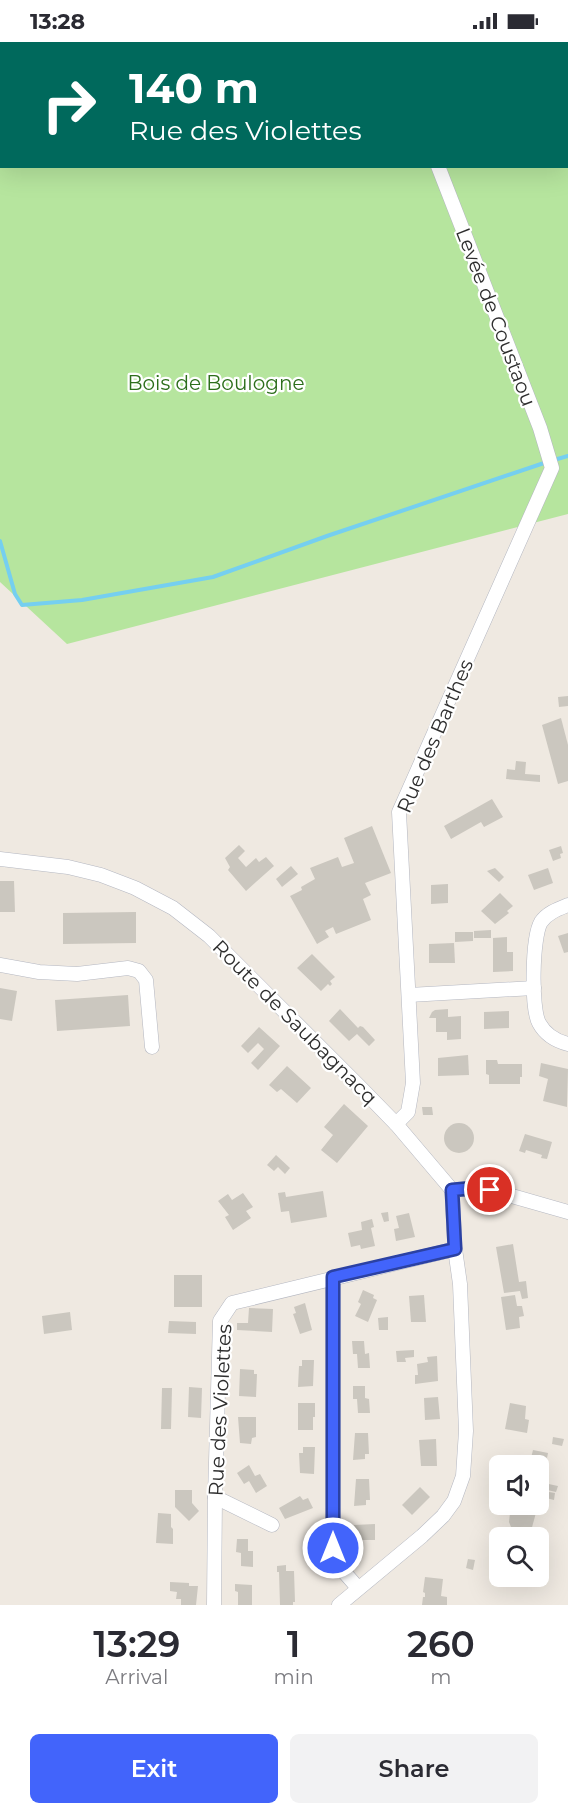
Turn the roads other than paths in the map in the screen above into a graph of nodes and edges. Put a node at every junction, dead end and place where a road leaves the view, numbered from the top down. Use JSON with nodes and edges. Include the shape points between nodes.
{"nodes":[{"id":1,"x":439,"y":168,"type":"edge"},
{"id":2,"x":552,"y":468,"type":"joint"},
{"id":3,"x":0,"y":859,"type":"edge"},
{"id":4,"x":568,"y":905,"type":"edge"},
{"id":5,"x":0,"y":965,"type":"edge"},
{"id":6,"x":534,"y":988,"type":"junction"},
{"id":7,"x":410,"y":995,"type":"junction"},
{"id":8,"x":568,"y":1044,"type":"edge"},
{"id":9,"x":152,"y":1047,"type":"dead end"},
{"id":10,"x":396,"y":1124,"type":"junction"},
{"id":11,"x":452,"y":1190,"type":"junction"},
{"id":12,"x":568,"y":1212,"type":"edge"},
{"id":13,"x":455,"y":1249,"type":"junction"},
{"id":14,"x":333,"y":1277,"type":"junction"},
{"id":15,"x":215,"y":1497,"type":"junction"},
{"id":16,"x":272,"y":1524,"type":"dead end"},
{"id":17,"x":358,"y":1588,"type":"junction"},
{"id":18,"x":214,"y":1605,"type":"edge"},
{"id":19,"x":339,"y":1605,"type":"edge"}],
"edges":[{"from":1,"to":2,"type":"street","name":"Levée de Coustaou"},
{"from":2,"to":7,"type":"street","name":"Rue des Barthes","via":[[399,812]]},
{"from":3,"to":10,"type":"street","name":"Route de Saubagnacq","via":[[101,875],[173,908],[209,936]]},
{"from":4,"to":6,"type":"street","via":[[542,920],[536,932]]},
{"from":5,"to":9,"type":"street","via":[[48,973],[128,968],[139,971],[146,980]]},
{"from":6,"to":7,"type":"street"},
{"from":6,"to":8,"type":"street","via":[[538,1021],[549,1035]]},
{"from":7,"to":10,"type":"street","name":"Rue des Barthes","via":[[413,1083],[408,1112]]},
{"from":10,"to":11,"type":"street","name":"Route de Saubagnacq"},
{"from":11,"to":12,"type":"street","via":[[490,1190]]},
{"from":11,"to":13,"type":"street"},
{"from":13,"to":14,"type":"street","name":"Rue des Violettes"},
{"from":13,"to":17,"type":"street","via":[[466,1431],[463,1476],[454,1501],[443,1516]]},
{"from":14,"to":15,"type":"street","name":"Rue des Violettes","via":[[232,1303],[220,1320]]},
{"from":14,"to":17,"type":"street","via":[[333,1548],[338,1565]]},
{"from":15,"to":16,"type":"street"},
{"from":15,"to":18,"type":"street","name":"Rue des Violettes"},
{"from":17,"to":19,"type":"street"}]}
